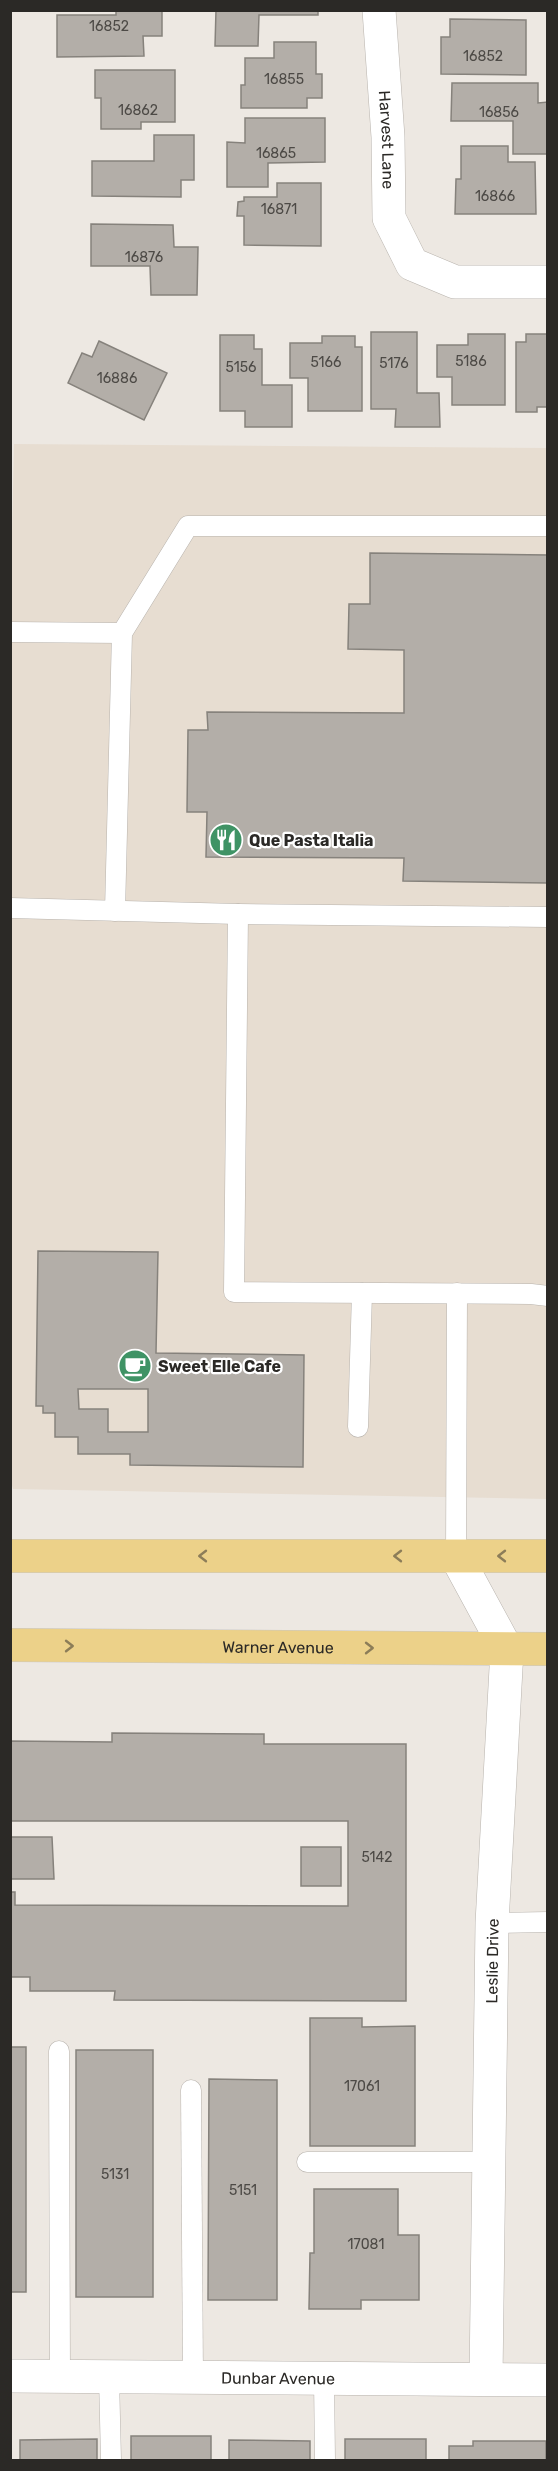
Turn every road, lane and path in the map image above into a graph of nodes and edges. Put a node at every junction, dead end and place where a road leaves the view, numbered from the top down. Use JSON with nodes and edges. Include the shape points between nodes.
{"nodes":[{"id":1,"x":379,"y":10,"type":"edge"},
{"id":2,"x":548,"y":282,"type":"edge"},
{"id":3,"x":548,"y":526,"type":"edge"},
{"id":4,"x":10,"y":632,"type":"edge"},
{"id":5,"x":122,"y":633,"type":"junction"},
{"id":6,"x":10,"y":908,"type":"edge"},
{"id":7,"x":115,"y":911,"type":"junction"},
{"id":8,"x":238,"y":914,"type":"junction"},
{"id":9,"x":548,"y":917,"type":"edge"},
{"id":10,"x":362,"y":1293,"type":"junction"},
{"id":11,"x":457,"y":1293,"type":"junction"},
{"id":12,"x":548,"y":1296,"type":"edge"},
{"id":13,"x":358,"y":1427,"type":"dead end"},
{"id":14,"x":10,"y":1556,"type":"edge"},
{"id":15,"x":456,"y":1556,"type":"junction"},
{"id":16,"x":548,"y":1556,"type":"edge"},
{"id":17,"x":10,"y":1645,"type":"edge"},
{"id":18,"x":548,"y":1649,"type":"edge"},
{"id":19,"x":507,"y":1650,"type":"junction"},
{"id":20,"x":548,"y":1922,"type":"edge"},
{"id":21,"x":492,"y":1923,"type":"junction"},
{"id":22,"x":59,"y":2051,"type":"dead end"},
{"id":23,"x":191,"y":2090,"type":"dead end"},
{"id":24,"x":307,"y":2162,"type":"dead end"},
{"id":25,"x":489,"y":2162,"type":"junction"},
{"id":26,"x":10,"y":2376,"type":"edge"},
{"id":27,"x":60,"y":2376,"type":"junction"},
{"id":28,"x":109,"y":2377,"type":"junction"},
{"id":29,"x":193,"y":2378,"type":"junction"},
{"id":30,"x":324,"y":2379,"type":"junction"},
{"id":31,"x":486,"y":2379,"type":"junction"},
{"id":32,"x":548,"y":2380,"type":"edge"},
{"id":33,"x":111,"y":2460,"type":"edge"},
{"id":34,"x":325,"y":2460,"type":"edge"}],
"edges":[{"from":1,"to":2,"type":"street","name":"Harvest Lane","via":[[388,218],[412,264],[455,282]]},
{"from":3,"to":5,"type":"lane","via":[[188,526]]},
{"from":4,"to":5,"type":"lane"},
{"from":5,"to":7,"type":"lane"},
{"from":6,"to":7,"type":"lane"},
{"from":7,"to":8,"type":"lane"},
{"from":8,"to":9,"type":"lane"},
{"from":8,"to":10,"type":"lane","via":[[234,1292]]},
{"from":10,"to":11,"type":"lane"},
{"from":10,"to":13,"type":"lane"},
{"from":11,"to":12,"type":"lane"},
{"from":11,"to":15,"type":"lane"},
{"from":15,"to":14,"type":"main road","one_way":true},
{"from":16,"to":15,"type":"main road","one_way":true},
{"from":15,"to":19,"type":"street"},
{"from":17,"to":19,"type":"main road","name":"Warner Avenue","one_way":true},
{"from":18,"to":19,"type":"main road","name":"Warner Avenue"},
{"from":19,"to":21,"type":"street","name":"Leslie Drive"},
{"from":20,"to":21,"type":"lane"},
{"from":21,"to":25,"type":"street","name":"Leslie Drive"},
{"from":22,"to":27,"type":"lane"},
{"from":23,"to":29,"type":"lane"},
{"from":24,"to":25,"type":"lane"},
{"from":25,"to":31,"type":"street","name":"Leslie Drive"},
{"from":26,"to":27,"type":"street","name":"Dunbar Avenue"},
{"from":27,"to":28,"type":"street","name":"Dunbar Avenue"},
{"from":28,"to":29,"type":"street","name":"Dunbar Avenue"},
{"from":28,"to":33,"type":"lane"},
{"from":29,"to":30,"type":"street","name":"Dunbar Avenue"},
{"from":30,"to":31,"type":"street","name":"Dunbar Avenue"},
{"from":30,"to":34,"type":"lane"},
{"from":31,"to":32,"type":"street","name":"Dunbar Avenue"}]}
